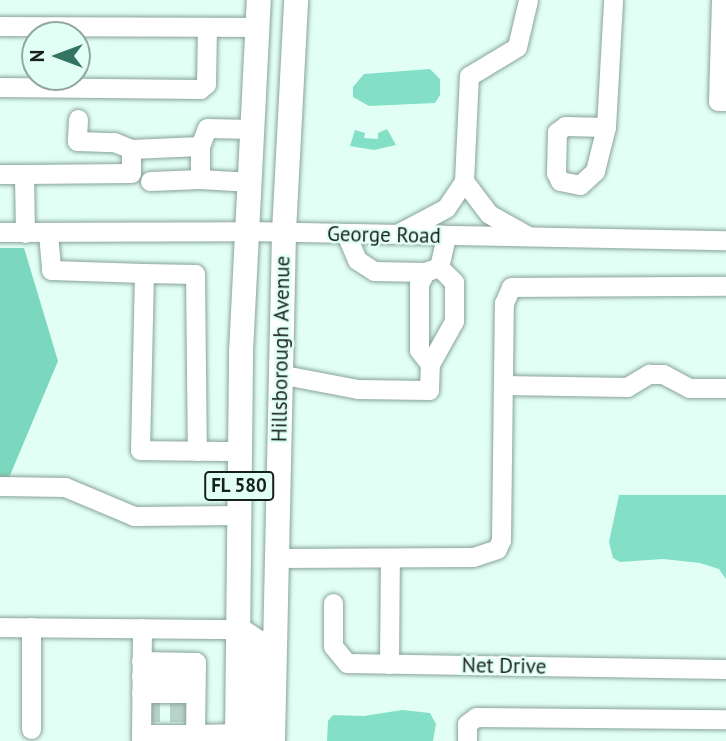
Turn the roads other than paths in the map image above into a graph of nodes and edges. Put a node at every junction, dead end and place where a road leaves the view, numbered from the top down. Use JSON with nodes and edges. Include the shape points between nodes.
{"nodes":[{"id":1,"x":258,"y":0,"type":"edge"},
{"id":2,"x":296,"y":0,"type":"edge"},
{"id":3,"x":528,"y":0,"type":"edge"},
{"id":4,"x":613,"y":0,"type":"edge"},
{"id":5,"x":720,"y":0,"type":"edge"},
{"id":6,"x":0,"y":26,"type":"edge"},
{"id":7,"x":207,"y":27,"type":"junction"},
{"id":8,"x":258,"y":27,"type":"junction"},
{"id":9,"x":0,"y":87,"type":"edge"},
{"id":10,"x":726,"y":101,"type":"edge"},
{"id":11,"x":78,"y":119,"type":"dead end"},
{"id":12,"x":606,"y":127,"type":"dead end"},
{"id":13,"x":253,"y":129,"type":"junction"},
{"id":14,"x":200,"y":146,"type":"junction"},
{"id":15,"x":131,"y":149,"type":"junction"},
{"id":16,"x":0,"y":174,"type":"edge"},
{"id":17,"x":24,"y":174,"type":"junction"},
{"id":18,"x":200,"y":179,"type":"junction"},
{"id":19,"x":150,"y":181,"type":"dead end"},
{"id":20,"x":464,"y":181,"type":"junction"},
{"id":21,"x":251,"y":182,"type":"junction"},
{"id":22,"x":248,"y":231,"type":"junction"},
{"id":23,"x":0,"y":232,"type":"edge"},
{"id":24,"x":284,"y":232,"type":"junction"},
{"id":25,"x":25,"y":233,"type":"junction"},
{"id":26,"x":48,"y":233,"type":"junction"},
{"id":27,"x":346,"y":234,"type":"junction"},
{"id":28,"x":395,"y":235,"type":"junction"},
{"id":29,"x":446,"y":236,"type":"junction"},
{"id":30,"x":529,"y":237,"type":"junction"},
{"id":31,"x":726,"y":240,"type":"edge"},
{"id":32,"x":432,"y":270,"type":"junction"},
{"id":33,"x":144,"y":273,"type":"junction"},
{"id":34,"x":726,"y":286,"type":"edge"},
{"id":35,"x":430,"y":364,"type":"junction"},
{"id":36,"x":279,"y":374,"type":"junction"},
{"id":37,"x":503,"y":385,"type":"junction"},
{"id":38,"x":726,"y":388,"type":"edge"},
{"id":39,"x":197,"y":451,"type":"junction"},
{"id":40,"x":239,"y":452,"type":"junction"},
{"id":41,"x":0,"y":486,"type":"edge"},
{"id":42,"x":239,"y":515,"type":"junction"},
{"id":43,"x":287,"y":558,"type":"junction"},
{"id":44,"x":390,"y":559,"type":"junction"},
{"id":45,"x":333,"y":603,"type":"dead end"},
{"id":46,"x":0,"y":627,"type":"edge"},
{"id":47,"x":31,"y":627,"type":"junction"},
{"id":48,"x":142,"y":628,"type":"junction"},
{"id":49,"x":238,"y":629,"type":"junction"},
{"id":50,"x":389,"y":664,"type":"junction"},
{"id":51,"x":726,"y":669,"type":"edge"},
{"id":52,"x":141,"y":677,"type":"junction"},
{"id":53,"x":195,"y":685,"type":"junction"},
{"id":54,"x":726,"y":719,"type":"edge"},
{"id":55,"x":32,"y":729,"type":"dead end"},
{"id":56,"x":141,"y":737,"type":"edge"},
{"id":57,"x":195,"y":737,"type":"edge"},
{"id":58,"x":243,"y":738,"type":"edge"},
{"id":59,"x":273,"y":741,"type":"edge"},
{"id":60,"x":467,"y":741,"type":"edge"}],
"edges":[{"from":1,"to":8,"type":"main road","name":"Hillsborough Avenue","number":"FL 580"},
{"from":2,"to":24,"type":"main road","name":"Hillsborough Avenue","number":"FL 580"},
{"from":3,"to":20,"type":"street","via":[[517,47],[469,76]]},
{"from":4,"to":12,"type":"street"},
{"from":5,"to":10,"type":"street","via":[[718,101]]},
{"from":6,"to":7,"type":"street"},
{"from":7,"to":8,"type":"street"},
{"from":7,"to":9,"type":"street","via":[[206,84],[200,89]]},
{"from":8,"to":13,"type":"main road","name":"Hillsborough Avenue","number":"FL 580"},
{"from":11,"to":15,"type":"street","via":[[78,141],[114,142]]},
{"from":13,"to":14,"type":"street","via":[[207,128]]},
{"from":13,"to":21,"type":"main road","name":"Hillsborough Avenue","number":"FL 580"},
{"from":14,"to":15,"type":"street"},
{"from":14,"to":18,"type":"street"},
{"from":15,"to":17,"type":"street","via":[[131,173]]},
{"from":16,"to":17,"type":"street"},
{"from":17,"to":25,"type":"street"},
{"from":18,"to":19,"type":"street"},
{"from":18,"to":21,"type":"street"},
{"from":20,"to":28,"type":"street","via":[[446,208]]},
{"from":20,"to":30,"type":"street","via":[[489,214]]},
{"from":21,"to":22,"type":"main road","name":"Hillsborough Avenue","number":"FL 580"},
{"from":22,"to":24,"type":"street","name":"George Road"},
{"from":22,"to":26,"type":"street","name":"George Road"},
{"from":22,"to":40,"type":"main road","name":"Hillsborough Avenue","number":"FL 580"},
{"from":23,"to":25,"type":"street","name":"George Road"},
{"from":24,"to":27,"type":"street","name":"George Road"},
{"from":24,"to":36,"type":"main road","name":"Hillsborough Avenue","number":"FL 580"},
{"from":25,"to":26,"type":"street","name":"George Road"},
{"from":26,"to":33,"type":"street","via":[[51,270]]},
{"from":27,"to":28,"type":"street","name":"George Road"},
{"from":27,"to":32,"type":"street","via":[[357,260],[374,271]]},
{"from":28,"to":29,"type":"street","name":"George Road"},
{"from":29,"to":30,"type":"street","name":"George Road"},
{"from":29,"to":32,"type":"street"},
{"from":30,"to":31,"type":"street","name":"George Road"},
{"from":32,"to":35,"type":"street","via":[[419,284],[419,350]]},
{"from":32,"to":35,"type":"street","via":[[454,282],[454,321]]},
{"from":33,"to":39,"type":"street","via":[[195,274]]},
{"from":33,"to":39,"type":"street","via":[[141,450]]},
{"from":34,"to":37,"type":"street","via":[[510,286],[504,303]]},
{"from":35,"to":36,"type":"street","via":[[429,390],[358,389]]},
{"from":36,"to":43,"type":"main road","name":"Hillsborough Avenue","number":"FL 580"},
{"from":37,"to":38,"type":"street","via":[[627,387],[649,374],[663,374],[689,388]]},
{"from":37,"to":44,"type":"street","via":[[501,540],[496,549],[473,557]]},
{"from":39,"to":40,"type":"street"},
{"from":40,"to":42,"type":"main road","name":"Hillsborough Avenue","number":"FL 580"},
{"from":41,"to":42,"type":"street","via":[[65,487],[134,516]]},
{"from":42,"to":49,"type":"main road","name":"Hillsborough Avenue","number":"FL 580"},
{"from":43,"to":44,"type":"street"},
{"from":43,"to":59,"type":"main road","name":"Hillsborough Avenue","number":"FL 580"},
{"from":44,"to":50,"type":"street"},
{"from":45,"to":50,"type":"street","name":"Net Drive","via":[[338,656],[347,663]]},
{"from":46,"to":47,"type":"street"},
{"from":47,"to":48,"type":"street"},
{"from":47,"to":55,"type":"street"},
{"from":48,"to":49,"type":"street"},
{"from":48,"to":52,"type":"street"},
{"from":49,"to":58,"type":"main road","via":[[256,641]]},
{"from":50,"to":51,"type":"street","name":"Net Drive"},
{"from":52,"to":53,"type":"street"},
{"from":52,"to":53,"type":"street","via":[[196,662]]},
{"from":52,"to":56,"type":"street"},
{"from":53,"to":57,"type":"street"},
{"from":54,"to":60,"type":"street","via":[[476,717],[467,724]]},
{"from":56,"to":57,"type":"street"},
{"from":57,"to":58,"type":"street"}]}
